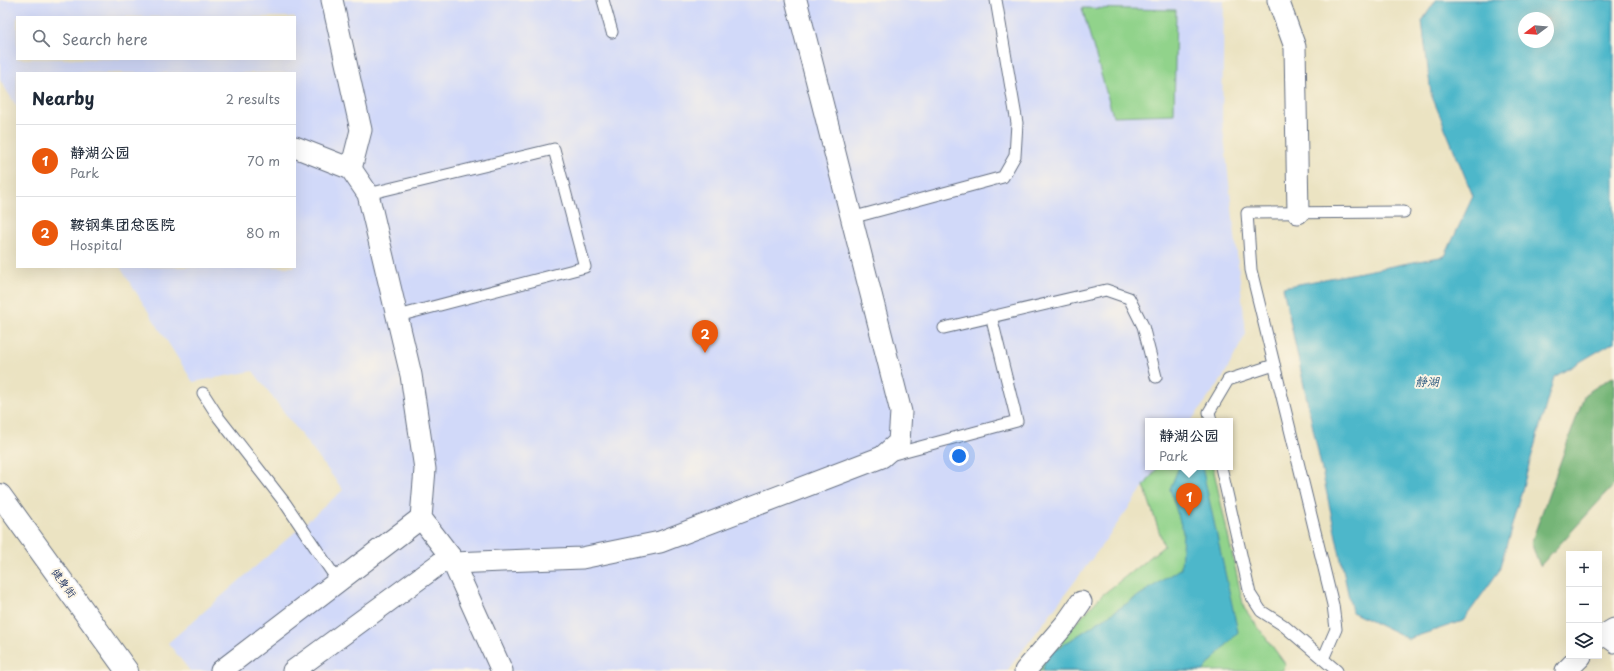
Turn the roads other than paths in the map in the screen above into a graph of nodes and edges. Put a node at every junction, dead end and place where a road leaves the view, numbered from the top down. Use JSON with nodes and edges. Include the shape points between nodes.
{"nodes":[{"id":1,"x":332,"y":0,"type":"edge"},
{"id":2,"x":603,"y":0,"type":"edge"},
{"id":3,"x":796,"y":0,"type":"edge"},
{"id":4,"x":996,"y":0,"type":"edge"},
{"id":5,"x":1278,"y":0,"type":"edge"},
{"id":6,"x":612,"y":32,"type":"dead end"},
{"id":7,"x":296,"y":147,"type":"edge"},
{"id":8,"x":351,"y":169,"type":"junction"},
{"id":9,"x":368,"y":194,"type":"junction"},
{"id":10,"x":1404,"y":212,"type":"dead end"},
{"id":11,"x":1298,"y":213,"type":"junction"},
{"id":12,"x":851,"y":218,"type":"junction"},
{"id":13,"x":398,"y":316,"type":"junction"},
{"id":14,"x":991,"y":316,"type":"junction"},
{"id":15,"x":944,"y":328,"type":"dead end"},
{"id":16,"x":1274,"y":365,"type":"junction"},
{"id":17,"x":1156,"y":376,"type":"dead end"},
{"id":18,"x":203,"y":393,"type":"dead end"},
{"id":19,"x":1210,"y":418,"type":"edge"},
{"id":20,"x":882,"y":457,"type":"junction"},
{"id":21,"x":1222,"y":470,"type":"edge"},
{"id":22,"x":0,"y":494,"type":"edge"},
{"id":23,"x":421,"y":518,"type":"junction"},
{"id":24,"x":452,"y":560,"type":"junction"},
{"id":25,"x":338,"y":581,"type":"junction"},
{"id":26,"x":1081,"y":602,"type":"dead end"},
{"id":27,"x":1578,"y":659,"type":"edge"},
{"id":28,"x":1323,"y":660,"type":"junction"},
{"id":29,"x":127,"y":671,"type":"edge"},
{"id":30,"x":221,"y":671,"type":"edge"},
{"id":31,"x":294,"y":671,"type":"edge"},
{"id":32,"x":502,"y":671,"type":"edge"},
{"id":33,"x":1025,"y":671,"type":"edge"},
{"id":34,"x":1337,"y":671,"type":"edge"},
{"id":35,"x":1566,"y":671,"type":"edge"}],
"edges":[{"from":1,"to":8,"type":"street","via":[[361,130]]},
{"from":2,"to":6,"type":"lane"},
{"from":3,"to":12,"type":"street"},
{"from":4,"to":12,"type":"lane","via":[[1017,123],[1015,156],[1003,177]]},
{"from":5,"to":11,"type":"street","via":[[1295,47]]},
{"from":7,"to":8,"type":"street"},
{"from":8,"to":9,"type":"street"},
{"from":9,"to":13,"type":"street"},
{"from":9,"to":13,"type":"lane","via":[[554,149],[585,267]]},
{"from":10,"to":11,"type":"lane"},
{"from":11,"to":16,"type":"lane","via":[[1247,213],[1252,270]]},
{"from":12,"to":20,"type":"street","via":[[901,412],[899,442]]},
{"from":13,"to":23,"type":"street","via":[[425,469]]},
{"from":14,"to":15,"type":"lane"},
{"from":14,"to":17,"type":"lane","via":[[1106,290],[1129,298],[1143,326]]},
{"from":14,"to":20,"type":"lane","via":[[1017,421]]},
{"from":16,"to":19,"type":"lane","via":[[1228,380],[1209,412]]},
{"from":16,"to":28,"type":"lane","via":[[1333,605],[1336,629]]},
{"from":18,"to":25,"type":"lane","via":[[219,418],[285,503]]},
{"from":20,"to":24,"type":"street","via":[[660,542],[582,558]]},
{"from":21,"to":28,"type":"lane","via":[[1250,594],[1261,611],[1283,625]]},
{"from":22,"to":29,"type":"main road","name":"健身街"},
{"from":23,"to":24,"type":"street"},
{"from":23,"to":25,"type":"street"},
{"from":24,"to":31,"type":"street"},
{"from":24,"to":32,"type":"street"},
{"from":25,"to":30,"type":"street"},
{"from":26,"to":33,"type":"street"},
{"from":27,"to":35,"type":"street"},
{"from":28,"to":34,"type":"lane"}]}
